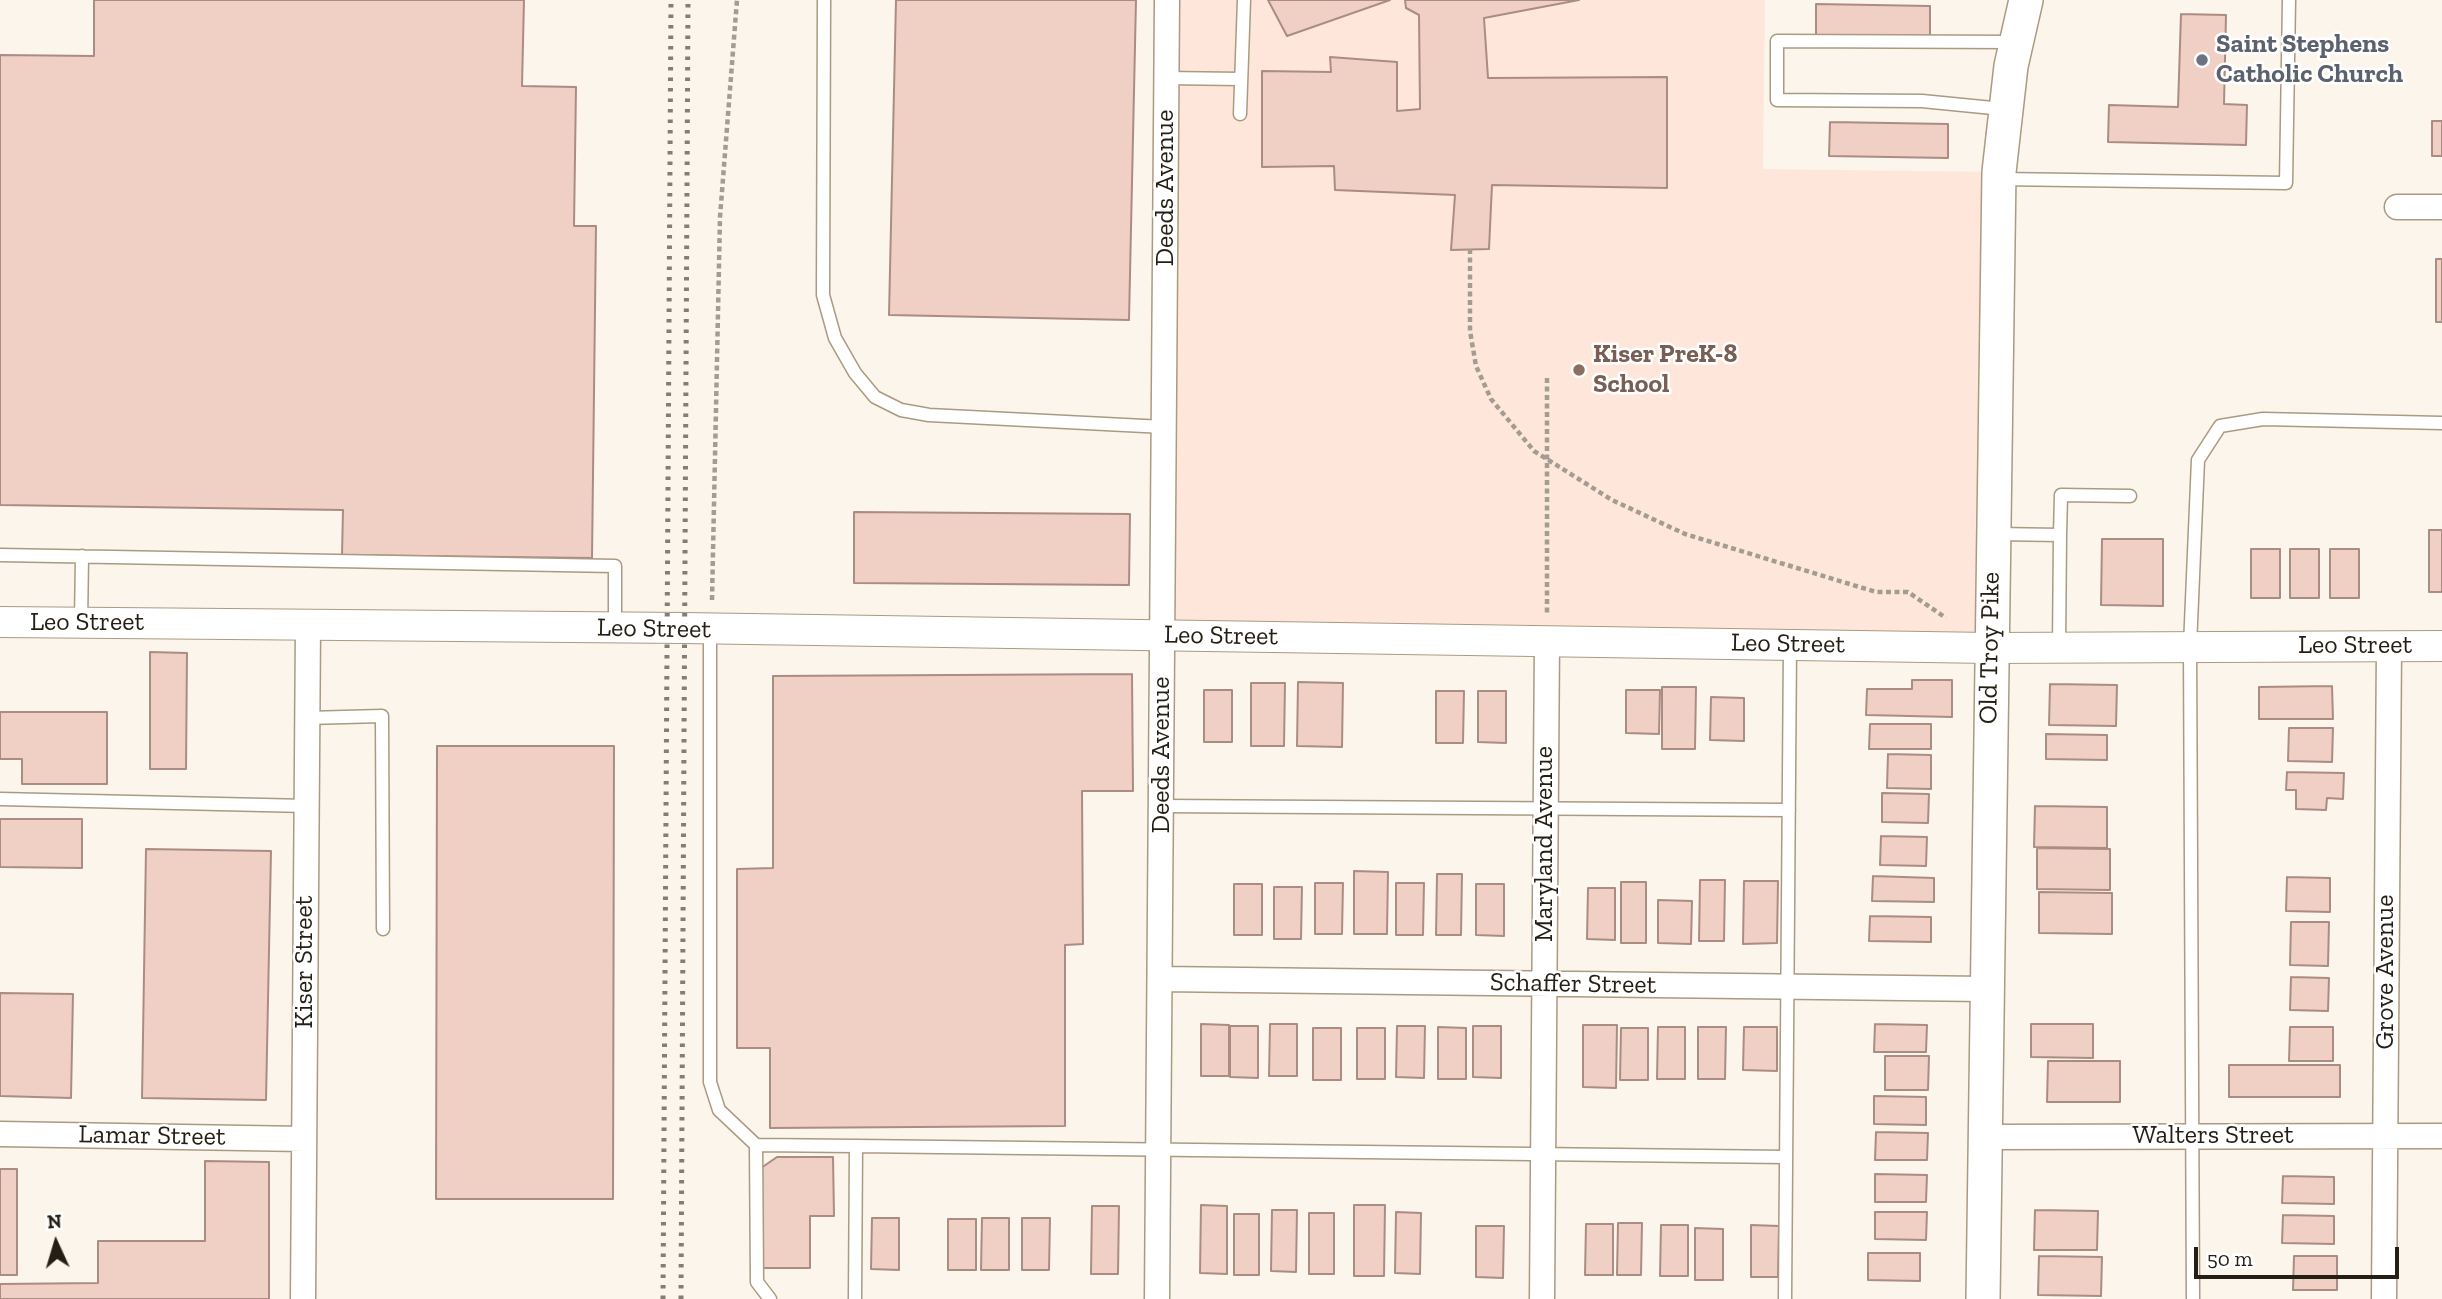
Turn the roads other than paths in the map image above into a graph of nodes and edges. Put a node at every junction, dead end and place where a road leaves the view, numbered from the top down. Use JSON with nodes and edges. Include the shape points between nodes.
{"nodes":[{"id":1,"x":824,"y":0,"type":"edge"},
{"id":2,"x":1167,"y":0,"type":"edge"},
{"id":3,"x":1244,"y":0,"type":"edge"},
{"id":4,"x":2026,"y":0,"type":"edge"},
{"id":5,"x":2289,"y":0,"type":"edge"},
{"id":6,"x":2016,"y":42,"type":"junction"},
{"id":7,"x":1166,"y":78,"type":"junction"},
{"id":8,"x":1241,"y":79,"type":"junction"},
{"id":9,"x":2005,"y":109,"type":"junction"},
{"id":10,"x":1240,"y":114,"type":"dead end"},
{"id":11,"x":1999,"y":179,"type":"junction"},
{"id":12,"x":2397,"y":207,"type":"dead end"},
{"id":13,"x":2442,"y":207,"type":"edge"},
{"id":14,"x":2442,"y":423,"type":"edge"},
{"id":15,"x":1164,"y":428,"type":"junction"},
{"id":16,"x":2130,"y":496,"type":"dead end"},
{"id":17,"x":1992,"y":534,"type":"junction"},
{"id":18,"x":2060,"y":535,"type":"junction"},
{"id":19,"x":0,"y":555,"type":"edge"},
{"id":20,"x":82,"y":556,"type":"junction"},
{"id":21,"x":0,"y":622,"type":"edge"},
{"id":22,"x":81,"y":623,"type":"junction"},
{"id":23,"x":308,"y":625,"type":"junction"},
{"id":24,"x":615,"y":628,"type":"junction"},
{"id":25,"x":710,"y":630,"type":"junction"},
{"id":26,"x":1163,"y":635,"type":"junction"},
{"id":27,"x":1547,"y":641,"type":"junction"},
{"id":28,"x":1790,"y":644,"type":"junction"},
{"id":29,"x":2190,"y":646,"type":"junction"},
{"id":30,"x":2389,"y":646,"type":"junction"},
{"id":31,"x":2442,"y":646,"type":"edge"},
{"id":32,"x":1990,"y":648,"type":"junction"},
{"id":33,"x":2059,"y":648,"type":"junction"},
{"id":34,"x":307,"y":718,"type":"junction"},
{"id":35,"x":0,"y":799,"type":"edge"},
{"id":36,"x":306,"y":806,"type":"junction"},
{"id":37,"x":1161,"y":806,"type":"junction"},
{"id":38,"x":1546,"y":808,"type":"junction"},
{"id":39,"x":1789,"y":810,"type":"junction"},
{"id":40,"x":383,"y":929,"type":"dead end"},
{"id":41,"x":1160,"y":979,"type":"junction"},
{"id":42,"x":1544,"y":984,"type":"junction"},
{"id":43,"x":1788,"y":987,"type":"junction"},
{"id":44,"x":1986,"y":989,"type":"junction"},
{"id":45,"x":0,"y":1134,"type":"edge"},
{"id":46,"x":2194,"y":1136,"type":"junction"},
{"id":47,"x":2385,"y":1136,"type":"junction"},
{"id":48,"x":2442,"y":1136,"type":"edge"},
{"id":49,"x":1985,"y":1137,"type":"junction"},
{"id":50,"x":304,"y":1139,"type":"junction"},
{"id":51,"x":756,"y":1145,"type":"junction"},
{"id":52,"x":856,"y":1146,"type":"junction"},
{"id":53,"x":1158,"y":1149,"type":"junction"},
{"id":54,"x":1543,"y":1154,"type":"junction"},
{"id":55,"x":1786,"y":1157,"type":"junction"},
{"id":56,"x":303,"y":1299,"type":"edge"},
{"id":57,"x":771,"y":1299,"type":"edge"},
{"id":58,"x":855,"y":1299,"type":"edge"},
{"id":59,"x":1157,"y":1299,"type":"edge"},
{"id":60,"x":1542,"y":1299,"type":"edge"},
{"id":61,"x":1785,"y":1299,"type":"edge"},
{"id":62,"x":1983,"y":1299,"type":"edge"},
{"id":63,"x":2193,"y":1299,"type":"edge"},
{"id":64,"x":2384,"y":1299,"type":"edge"}],
"edges":[{"from":1,"to":15,"type":"lane","via":[[823,295],[835,338],[855,373],[876,397],[901,410],[929,415]]},
{"from":2,"to":7,"type":"street","name":"Deeds Avenue"},
{"from":3,"to":8,"type":"lane"},
{"from":4,"to":6,"type":"main road","name":"Old Troy Pike"},
{"from":5,"to":11,"type":"lane","via":[[2286,183]]},
{"from":6,"to":9,"type":"main road","name":"Old Troy Pike"},
{"from":6,"to":9,"type":"lane","via":[[1777,41],[1777,100],[1922,102]]},
{"from":7,"to":8,"type":"lane"},
{"from":7,"to":15,"type":"street","name":"Deeds Avenue"},
{"from":8,"to":10,"type":"lane"},
{"from":9,"to":11,"type":"main road","name":"Old Troy Pike"},
{"from":11,"to":17,"type":"main road","name":"Old Troy Pike"},
{"from":12,"to":13,"type":"street"},
{"from":14,"to":29,"type":"lane","via":[[2263,419],[2220,426],[2199,460]]},
{"from":15,"to":26,"type":"street","name":"Deeds Avenue"},
{"from":16,"to":18,"type":"lane","via":[[2061,495]]},
{"from":17,"to":18,"type":"lane"},
{"from":17,"to":32,"type":"main road","name":"Old Troy Pike"},
{"from":18,"to":33,"type":"lane"},
{"from":19,"to":20,"type":"lane"},
{"from":20,"to":22,"type":"lane"},
{"from":20,"to":24,"type":"lane","via":[[615,566]]},
{"from":21,"to":22,"type":"street","name":"Leo Street"},
{"from":22,"to":23,"type":"street","name":"Leo Street"},
{"from":23,"to":24,"type":"street","name":"Leo Street"},
{"from":23,"to":34,"type":"street","name":"Kiser Street"},
{"from":24,"to":25,"type":"street","name":"Leo Street"},
{"from":25,"to":26,"type":"street","name":"Leo Street"},
{"from":25,"to":51,"type":"lane","via":[[710,1082],[719,1110]]},
{"from":26,"to":27,"type":"street","name":"Leo Street"},
{"from":26,"to":37,"type":"street","name":"Deeds Avenue"},
{"from":27,"to":28,"type":"street","name":"Leo Street"},
{"from":27,"to":38,"type":"street","name":"Maryland Avenue"},
{"from":28,"to":32,"type":"street","name":"Leo Street"},
{"from":28,"to":39,"type":"lane"},
{"from":29,"to":30,"type":"street","name":"Leo Street"},
{"from":29,"to":33,"type":"street","name":"Leo Street"},
{"from":29,"to":46,"type":"lane"},
{"from":30,"to":31,"type":"street","name":"Leo Street"},
{"from":30,"to":47,"type":"street","name":"Grove Avenue"},
{"from":32,"to":33,"type":"street","name":"Leo Street"},
{"from":32,"to":44,"type":"main road","name":"Old Troy Pike"},
{"from":34,"to":36,"type":"street","name":"Kiser Street"},
{"from":34,"to":40,"type":"lane","via":[[382,716]]},
{"from":35,"to":36,"type":"lane"},
{"from":36,"to":50,"type":"street","name":"Kiser Street"},
{"from":37,"to":38,"type":"lane"},
{"from":37,"to":41,"type":"street","name":"Deeds Avenue"},
{"from":38,"to":39,"type":"lane"},
{"from":38,"to":42,"type":"street","name":"Maryland Avenue"},
{"from":39,"to":43,"type":"lane"},
{"from":41,"to":42,"type":"street","name":"Schaffer Street"},
{"from":41,"to":53,"type":"street","name":"Deeds Avenue"},
{"from":42,"to":43,"type":"street","name":"Schaffer Street"},
{"from":42,"to":54,"type":"street","name":"Maryland Avenue"},
{"from":43,"to":44,"type":"street","name":"Schaffer Street"},
{"from":43,"to":55,"type":"lane"},
{"from":44,"to":49,"type":"main road","name":"Old Troy Pike"},
{"from":45,"to":50,"type":"street","name":"Lamar Street"},
{"from":46,"to":47,"type":"street","name":"Walters Street"},
{"from":46,"to":49,"type":"street","name":"Walters Street"},
{"from":46,"to":63,"type":"lane"},
{"from":47,"to":48,"type":"street","name":"Walters Street"},
{"from":47,"to":64,"type":"street","name":"Grove Avenue"},
{"from":49,"to":62,"type":"main road","name":"Old Troy Pike"},
{"from":50,"to":56,"type":"street","name":"Kiser Street"},
{"from":51,"to":52,"type":"lane"},
{"from":51,"to":57,"type":"lane","via":[[757,1282]]},
{"from":52,"to":53,"type":"lane"},
{"from":52,"to":58,"type":"lane"},
{"from":53,"to":54,"type":"lane"},
{"from":53,"to":59,"type":"street","name":"Deeds Avenue"},
{"from":54,"to":55,"type":"lane"},
{"from":54,"to":60,"type":"street","name":"Maryland Avenue"},
{"from":55,"to":61,"type":"lane"}]}
